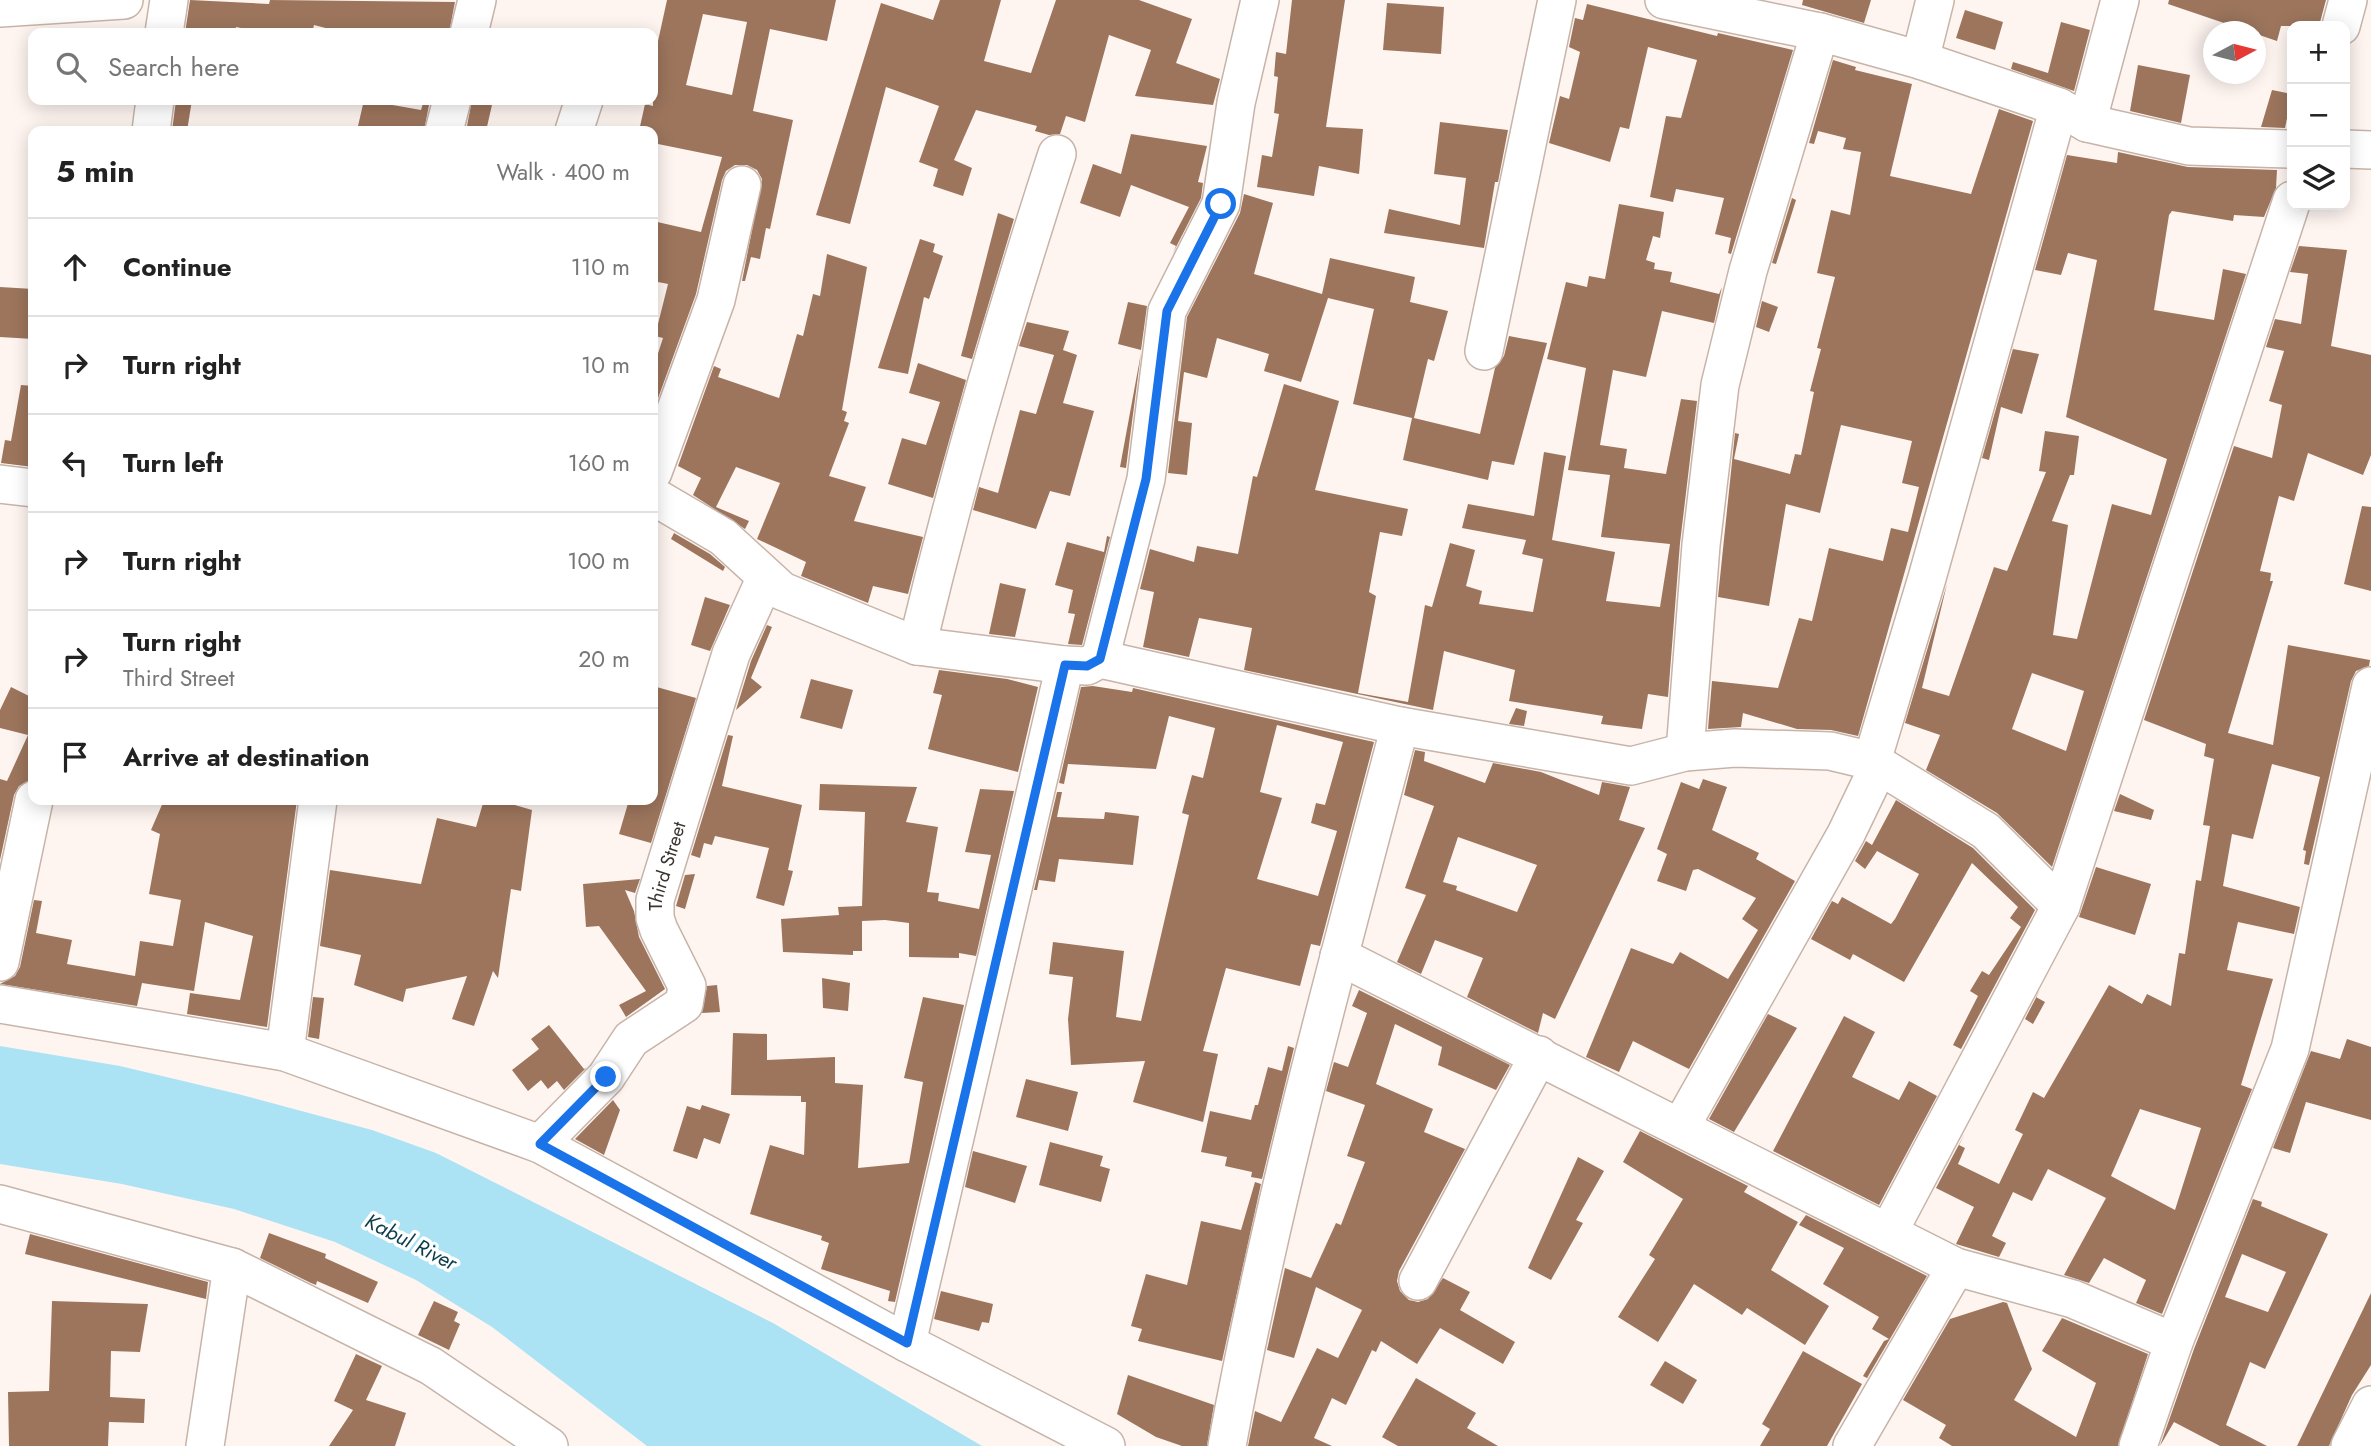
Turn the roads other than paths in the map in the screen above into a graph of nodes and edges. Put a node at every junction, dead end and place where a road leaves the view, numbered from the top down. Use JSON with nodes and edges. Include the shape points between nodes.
{"nodes":[{"id":1,"x":124,"y":0,"type":"edge"},
{"id":2,"x":169,"y":0,"type":"edge"},
{"id":3,"x":477,"y":0,"type":"edge"},
{"id":4,"x":1260,"y":0,"type":"edge"},
{"id":5,"x":1557,"y":0,"type":"edge"},
{"id":6,"x":1664,"y":0,"type":"edge"},
{"id":7,"x":1935,"y":0,"type":"edge"},
{"id":8,"x":2120,"y":0,"type":"edge"},
{"id":9,"x":2348,"y":0,"type":"edge"},
{"id":10,"x":0,"y":8,"type":"edge"},
{"id":11,"x":2343,"y":21,"type":"edge"},
{"id":12,"x":165,"y":28,"type":"edge"},
{"id":13,"x":470,"y":28,"type":"edge"},
{"id":14,"x":1820,"y":32,"type":"junction"},
{"id":15,"x":1920,"y":60,"type":"junction"},
{"id":16,"x":154,"y":105,"type":"edge"},
{"id":17,"x":451,"y":105,"type":"edge"},
{"id":18,"x":582,"y":105,"type":"edge"},
{"id":19,"x":2073,"y":115,"type":"junction"},
{"id":20,"x":152,"y":126,"type":"edge"},
{"id":21,"x":444,"y":126,"type":"edge"},
{"id":22,"x":576,"y":126,"type":"edge"},
{"id":23,"x":2287,"y":149,"type":"edge"},
{"id":24,"x":2350,"y":149,"type":"edge"},
{"id":25,"x":2371,"y":150,"type":"edge"},
{"id":26,"x":1057,"y":154,"type":"dead end"},
{"id":27,"x":742,"y":185,"type":"dead end"},
{"id":28,"x":2289,"y":210,"type":"edge"},
{"id":29,"x":1484,"y":351,"type":"dead end"},
{"id":30,"x":658,"y":458,"type":"edge"},
{"id":31,"x":0,"y":484,"type":"edge"},
{"id":32,"x":28,"y":487,"type":"edge"},
{"id":33,"x":658,"y":499,"type":"edge"},
{"id":34,"x":766,"y":576,"type":"junction"},
{"id":35,"x":917,"y":646,"type":"junction"},
{"id":36,"x":1083,"y":662,"type":"junction"},
{"id":37,"x":2371,"y":686,"type":"edge"},
{"id":38,"x":1400,"y":726,"type":"junction"},
{"id":39,"x":1685,"y":752,"type":"junction"},
{"id":40,"x":1872,"y":761,"type":"junction"},
{"id":41,"x":33,"y":805,"type":"edge"},
{"id":42,"x":317,"y":805,"type":"edge"},
{"id":43,"x":2061,"y":906,"type":"junction"},
{"id":44,"x":1339,"y":956,"type":"junction"},
{"id":45,"x":0,"y":962,"type":"edge"},
{"id":46,"x":0,"y":1004,"type":"edge"},
{"id":47,"x":285,"y":1052,"type":"junction"},
{"id":48,"x":1539,"y":1055,"type":"junction"},
{"id":49,"x":1681,"y":1126,"type":"junction"},
{"id":50,"x":540,"y":1144,"type":"junction"},
{"id":51,"x":0,"y":1204,"type":"edge"},
{"id":52,"x":1888,"y":1233,"type":"junction"},
{"id":53,"x":232,"y":1267,"type":"junction"},
{"id":54,"x":1956,"y":1267,"type":"junction"},
{"id":55,"x":1418,"y":1281,"type":"dead end"},
{"id":56,"x":2174,"y":1342,"type":"junction"},
{"id":57,"x":907,"y":1343,"type":"junction"},
{"id":58,"x":2371,"y":1405,"type":"edge"},
{"id":59,"x":205,"y":1446,"type":"edge"},
{"id":60,"x":549,"y":1446,"type":"edge"},
{"id":61,"x":1106,"y":1446,"type":"edge"},
{"id":62,"x":1227,"y":1446,"type":"edge"},
{"id":63,"x":1852,"y":1446,"type":"edge"},
{"id":64,"x":2138,"y":1446,"type":"edge"},
{"id":65,"x":2350,"y":1446,"type":"edge"}],
"edges":[{"from":1,"to":10,"type":"street"},
{"from":2,"to":12,"type":"street"},
{"from":3,"to":13,"type":"street"},
{"from":4,"to":36,"type":"street","via":[[1236,103],[1221,204],[1167,311],[1146,479]]},
{"from":5,"to":29,"type":"street"},
{"from":6,"to":14,"type":"street"},
{"from":7,"to":15,"type":"street"},
{"from":8,"to":19,"type":"street"},
{"from":9,"to":11,"type":"street"},
{"from":14,"to":15,"type":"street"},
{"from":14,"to":39,"type":"street","via":[[1748,271],[1720,385],[1701,545]]},
{"from":15,"to":19,"type":"street"},
{"from":16,"to":20,"type":"street"},
{"from":17,"to":21,"type":"street"},
{"from":18,"to":22,"type":"street"},
{"from":19,"to":23,"type":"street","via":[[2189,146]]},
{"from":19,"to":40,"type":"street"},
{"from":24,"to":25,"type":"street"},
{"from":26,"to":35,"type":"street","via":[[955,493]]},
{"from":27,"to":30,"type":"street","via":[[716,300]]},
{"from":28,"to":43,"type":"street"},
{"from":31,"to":32,"type":"street"},
{"from":33,"to":34,"type":"street","via":[[723,537]]},
{"from":34,"to":35,"type":"street","via":[[782,591]]},
{"from":34,"to":50,"type":"street","name":"Third Street","via":[[731,654],[655,900],[659,930],[687,986],[684,1004],[631,1039],[606,1077]]},
{"from":35,"to":36,"type":"street"},
{"from":36,"to":38,"type":"street"},
{"from":36,"to":57,"type":"street"},
{"from":37,"to":56,"type":"street","via":[[2290,1049]]},
{"from":38,"to":39,"type":"street","via":[[1631,766]]},
{"from":38,"to":44,"type":"street"},
{"from":39,"to":40,"type":"street","via":[[1783,748],[1830,751]]},
{"from":40,"to":43,"type":"street","via":[[1986,831]]},
{"from":40,"to":49,"type":"street","via":[[1873,778],[1846,834]]},
{"from":41,"to":45,"type":"street"},
{"from":42,"to":47,"type":"street"},
{"from":43,"to":52,"type":"street"},
{"from":44,"to":48,"type":"street"},
{"from":44,"to":62,"type":"street","via":[[1249,1326]]},
{"from":46,"to":47,"type":"street"},
{"from":47,"to":50,"type":"street"},
{"from":48,"to":49,"type":"street"},
{"from":48,"to":55,"type":"street"},
{"from":49,"to":52,"type":"street"},
{"from":50,"to":57,"type":"street"},
{"from":51,"to":53,"type":"street"},
{"from":52,"to":54,"type":"street"},
{"from":53,"to":59,"type":"street"},
{"from":53,"to":60,"type":"street","via":[[431,1366]]},
{"from":54,"to":56,"type":"street","via":[[2073,1299]]},
{"from":54,"to":63,"type":"street"},
{"from":56,"to":64,"type":"street"},
{"from":57,"to":61,"type":"street"},
{"from":58,"to":65,"type":"street"}]}
